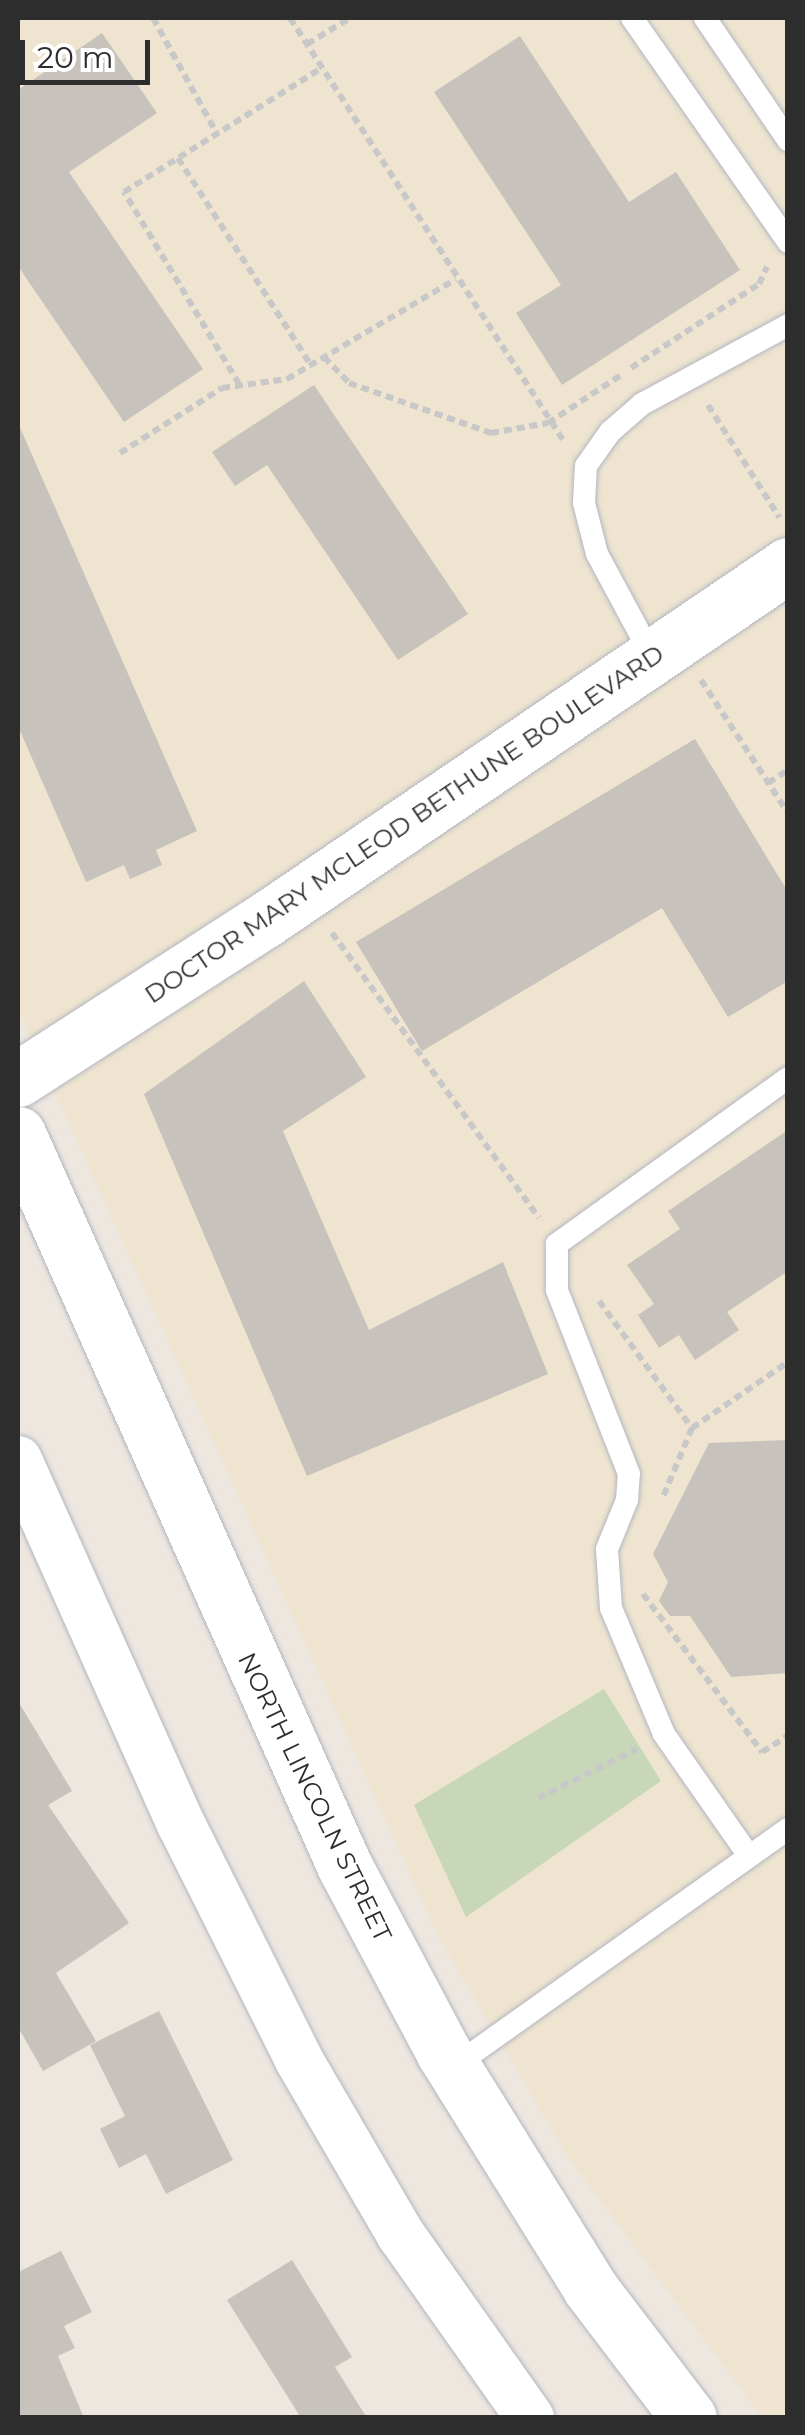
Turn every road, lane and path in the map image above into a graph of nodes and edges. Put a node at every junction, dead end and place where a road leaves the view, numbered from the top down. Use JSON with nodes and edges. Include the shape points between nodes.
{"nodes":[{"id":1,"x":153,"y":18,"type":"edge"},
{"id":2,"x":290,"y":18,"type":"edge"},
{"id":3,"x":350,"y":18,"type":"edge"},
{"id":4,"x":632,"y":18,"type":"edge"},
{"id":5,"x":705,"y":18,"type":"edge"},
{"id":6,"x":308,"y":44,"type":"junction"},
{"id":7,"x":322,"y":68,"type":"junction"},
{"id":8,"x":217,"y":134,"type":"junction"},
{"id":9,"x":788,"y":140,"type":"edge"},
{"id":10,"x":178,"y":158,"type":"junction"},
{"id":11,"x":776,"y":246,"type":"edge"},
{"id":12,"x":456,"y":279,"type":"junction"},
{"id":13,"x":788,"y":325,"type":"edge"},
{"id":14,"x":670,"y":343,"type":"junction"},
{"id":15,"x":324,"y":357,"type":"junction"},
{"id":16,"x":310,"y":365,"type":"junction"},
{"id":17,"x":690,"y":376,"type":"junction"},
{"id":18,"x":239,"y":384,"type":"junction"},
{"id":19,"x":548,"y":422,"type":"junction"},
{"id":20,"x":120,"y":453,"type":"dead end"},
{"id":21,"x":586,"y":466,"type":"junction"},
{"id":22,"x":783,"y":542,"type":"edge"},
{"id":23,"x":664,"y":649,"type":"junction"},
{"id":24,"x":788,"y":770,"type":"edge"},
{"id":25,"x":768,"y":783,"type":"junction"},
{"id":26,"x":788,"y":813,"type":"edge"},
{"id":27,"x":788,"y":1078,"type":"edge"},
{"id":28,"x":18,"y":1079,"type":"edge"},
{"id":29,"x":18,"y":1134,"type":"edge"},
{"id":30,"x":788,"y":1362,"type":"edge"},
{"id":31,"x":692,"y":1428,"type":"dead end"},
{"id":32,"x":18,"y":1460,"type":"edge"},
{"id":33,"x":664,"y":1734,"type":"junction"},
{"id":34,"x":538,"y":1798,"type":"dead end"},
{"id":35,"x":788,"y":1829,"type":"edge"},
{"id":36,"x":749,"y":1856,"type":"junction"},
{"id":37,"x":453,"y":2067,"type":"junction"},
{"id":38,"x":530,"y":2418,"type":"edge"},
{"id":39,"x":689,"y":2418,"type":"edge"}],
"edges":[{"from":1,"to":8,"type":"path"},
{"from":2,"to":6,"type":"path"},
{"from":3,"to":6,"type":"path"},
{"from":4,"to":11,"type":"lane"},
{"from":5,"to":9,"type":"lane"},
{"from":6,"to":7,"type":"path"},
{"from":7,"to":8,"type":"path"},
{"from":7,"to":12,"type":"path"},
{"from":8,"to":10,"type":"path"},
{"from":10,"to":16,"type":"path"},
{"from":10,"to":18,"type":"path","via":[[124,192]]},
{"from":11,"to":14,"type":"path","via":[[759,284]]},
{"from":12,"to":15,"type":"path"},
{"from":12,"to":19,"type":"path"},
{"from":13,"to":17,"type":"lane"},
{"from":14,"to":17,"type":"path"},
{"from":14,"to":19,"type":"path"},
{"from":15,"to":16,"type":"path"},
{"from":15,"to":19,"type":"path","via":[[349,382],[491,432]]},
{"from":16,"to":18,"type":"path","via":[[287,379]]},
{"from":17,"to":21,"type":"lane","via":[[620,422]]},
{"from":17,"to":22,"type":"path"},
{"from":18,"to":20,"type":"path"},
{"from":19,"to":21,"type":"path"},
{"from":21,"to":23,"type":"lane","via":[[584,503],[597,554]]},
{"from":22,"to":23,"type":"street","name":"DOCTOR MARY MCLEOD BETHUNE BOULEVARD"},
{"from":23,"to":25,"type":"path"},
{"from":23,"to":28,"type":"street","name":"DOCTOR MARY MCLEOD BETHUNE BOULEVARD"},
{"from":24,"to":25,"type":"path"},
{"from":25,"to":26,"type":"path"},
{"from":27,"to":33,"type":"lane","via":[[557,1244],[557,1290],[629,1474],[627,1500],[608,1549],[611,1608]]},
{"from":29,"to":37,"type":"street","name":"NORTH LINCOLN STREET","via":[[253,1671],[344,1866]]},
{"from":30,"to":31,"type":"path"},
{"from":32,"to":38,"type":"street","via":[[181,1824],[298,2060],[401,2234]]},
{"from":33,"to":34,"type":"path"},
{"from":33,"to":36,"type":"lane"},
{"from":35,"to":36,"type":"lane"},
{"from":36,"to":37,"type":"lane"},
{"from":37,"to":39,"type":"street","name":"NORTH LINCOLN STREET","via":[[590,2288]]}]}
